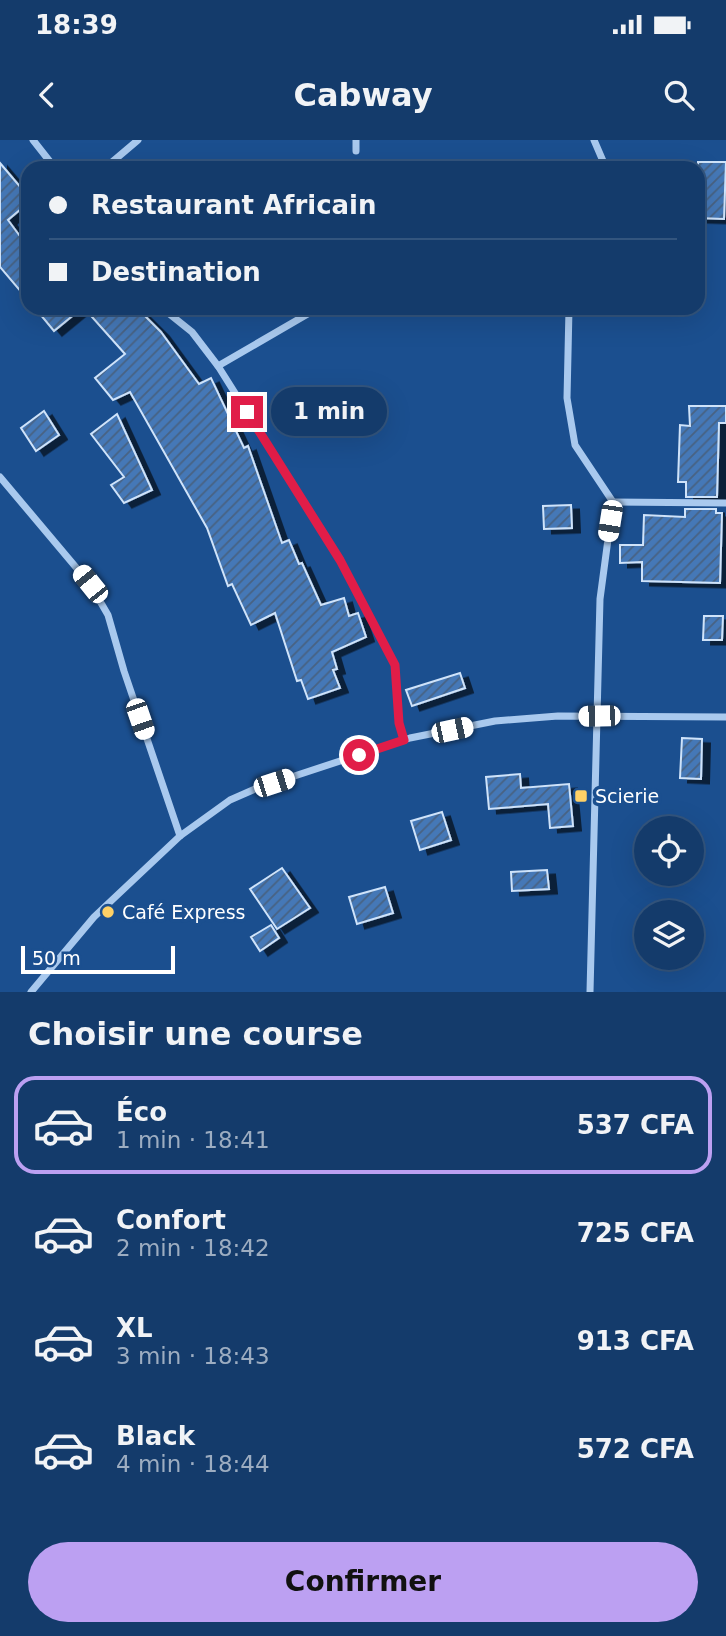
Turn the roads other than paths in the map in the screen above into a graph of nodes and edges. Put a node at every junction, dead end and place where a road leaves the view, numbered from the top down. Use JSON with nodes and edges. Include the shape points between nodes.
{"nodes":[{"id":1,"x":33,"y":140,"type":"edge"},
{"id":2,"x":138,"y":140,"type":"edge"},
{"id":3,"x":356,"y":140,"type":"edge"},
{"id":4,"x":594,"y":140,"type":"edge"},
{"id":5,"x":356,"y":151,"type":"dead end"},
{"id":6,"x":50,"y":161,"type":"edge"},
{"id":7,"x":113,"y":161,"type":"edge"},
{"id":8,"x":603,"y":161,"type":"edge"},
{"id":9,"x":171,"y":315,"type":"edge"},
{"id":10,"x":306,"y":315,"type":"edge"},
{"id":11,"x":571,"y":315,"type":"edge"},
{"id":12,"x":218,"y":366,"type":"junction"},
{"id":13,"x":0,"y":477,"type":"edge"},
{"id":14,"x":613,"y":502,"type":"junction"},
{"id":15,"x":726,"y":503,"type":"edge"},
{"id":16,"x":599,"y":716,"type":"junction"},
{"id":17,"x":726,"y":717,"type":"edge"},
{"id":18,"x":404,"y":740,"type":"junction"},
{"id":19,"x":180,"y":836,"type":"junction"},
{"id":20,"x":31,"y":992,"type":"edge"},
{"id":21,"x":590,"y":992,"type":"edge"}],
"edges":[{"from":1,"to":6,"type":"street"},
{"from":2,"to":7,"type":"street"},
{"from":3,"to":5,"type":"street"},
{"from":4,"to":8,"type":"street"},
{"from":9,"to":12,"type":"street","via":[[192,332]]},
{"from":10,"to":12,"type":"street"},
{"from":11,"to":14,"type":"street","via":[[567,398],[575,445]]},
{"from":12,"to":18,"type":"street","via":[[340,560],[395,665]]},
{"from":13,"to":19,"type":"street","via":[[90,584],[108,615]]},
{"from":14,"to":15,"type":"street"},
{"from":14,"to":16,"type":"street","via":[[600,599]]},
{"from":16,"to":17,"type":"street"},
{"from":16,"to":18,"type":"street","via":[[495,721]]},
{"from":16,"to":21,"type":"street"},
{"from":18,"to":19,"type":"street","via":[[230,800]]},
{"from":19,"to":20,"type":"street","via":[[94,917]]}]}
